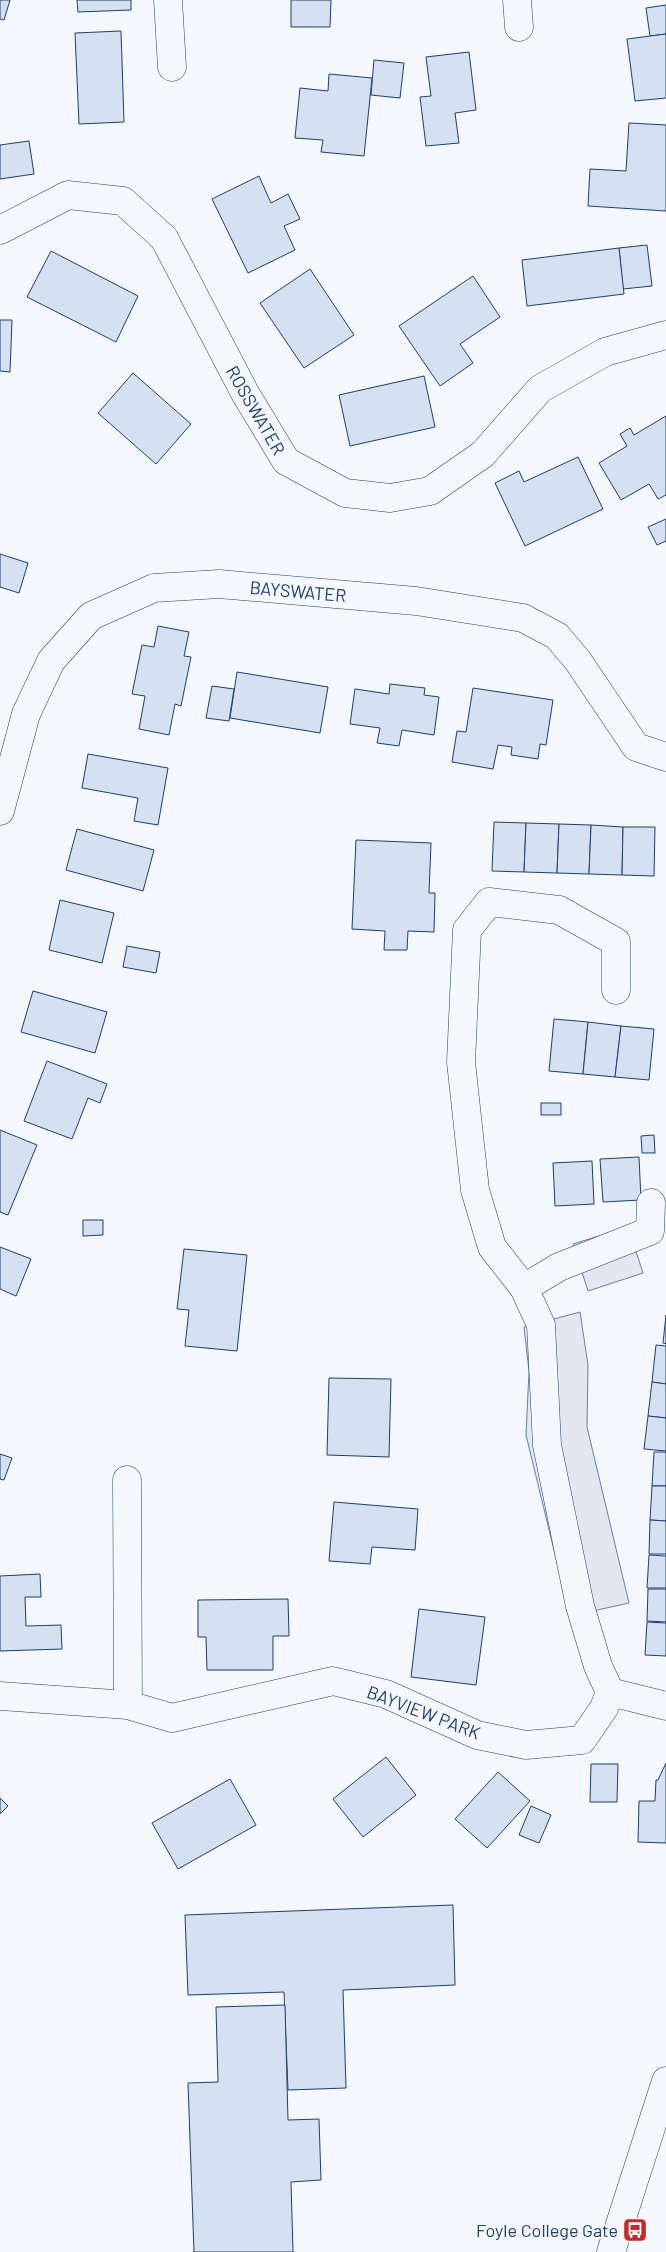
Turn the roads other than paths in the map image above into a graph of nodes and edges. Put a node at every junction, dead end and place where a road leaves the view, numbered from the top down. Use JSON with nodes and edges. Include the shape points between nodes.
{"nodes":[{"id":1,"x":168,"y":0,"type":"edge"},
{"id":2,"x":517,"y":0,"type":"edge"},
{"id":3,"x":519,"y":27,"type":"dead end"},
{"id":4,"x":172,"y":67,"type":"dead end"},
{"id":5,"x":0,"y":230,"type":"edge"},
{"id":6,"x":666,"y":335,"type":"edge"},
{"id":7,"x":666,"y":757,"type":"edge"},
{"id":8,"x":0,"y":811,"type":"edge"},
{"id":9,"x":616,"y":990,"type":"dead end"},
{"id":10,"x":651,"y":1204,"type":"dead end"},
{"id":11,"x":524,"y":1288,"type":"junction"},
{"id":12,"x":127,"y":1480,"type":"dead end"},
{"id":13,"x":610,"y":1692,"type":"junction"},
{"id":14,"x":0,"y":1696,"type":"edge"},
{"id":15,"x":128,"y":1704,"type":"junction"},
{"id":16,"x":666,"y":1706,"type":"edge"},
{"id":17,"x":666,"y":2081,"type":"edge"},
{"id":18,"x":611,"y":2252,"type":"edge"}],
"edges":[{"from":1,"to":4,"type":"main road"},
{"from":2,"to":3,"type":"main road"},
{"from":5,"to":6,"type":"main road","name":"ROSSWATER","via":[[68,195],[123,201],[164,238],[245,393],[286,461],[345,494],[390,498],[430,491],[483,454],[540,389],[605,352]]},
{"from":7,"to":8,"type":"main road","name":"BAYSWATER","via":[[636,747],[578,661],[557,636],[523,618],[416,601],[219,584],[154,588],[91,616],[51,661],[26,714]]},
{"from":9,"to":11,"type":"main road","via":[[616,942],[559,910],[489,902],[467,930],[460,1062],[476,1190],[492,1247]]},
{"from":10,"to":11,"type":"main road","via":[[650,1231],[559,1267]]},
{"from":11,"to":13,"type":"main road","via":[[541,1325],[547,1445],[580,1606],[598,1666]]},
{"from":12,"to":15,"type":"main road"},
{"from":13,"to":15,"type":"main road","name":"BAYVIEW PARK","via":[[604,1708],[582,1740],[526,1745],[477,1735],[386,1694],[333,1681],[172,1718]]},
{"from":13,"to":16,"type":"main road"},
{"from":14,"to":15,"type":"main road","name":"BAYVIEW PARK"},
{"from":17,"to":18,"type":"main road"}]}
